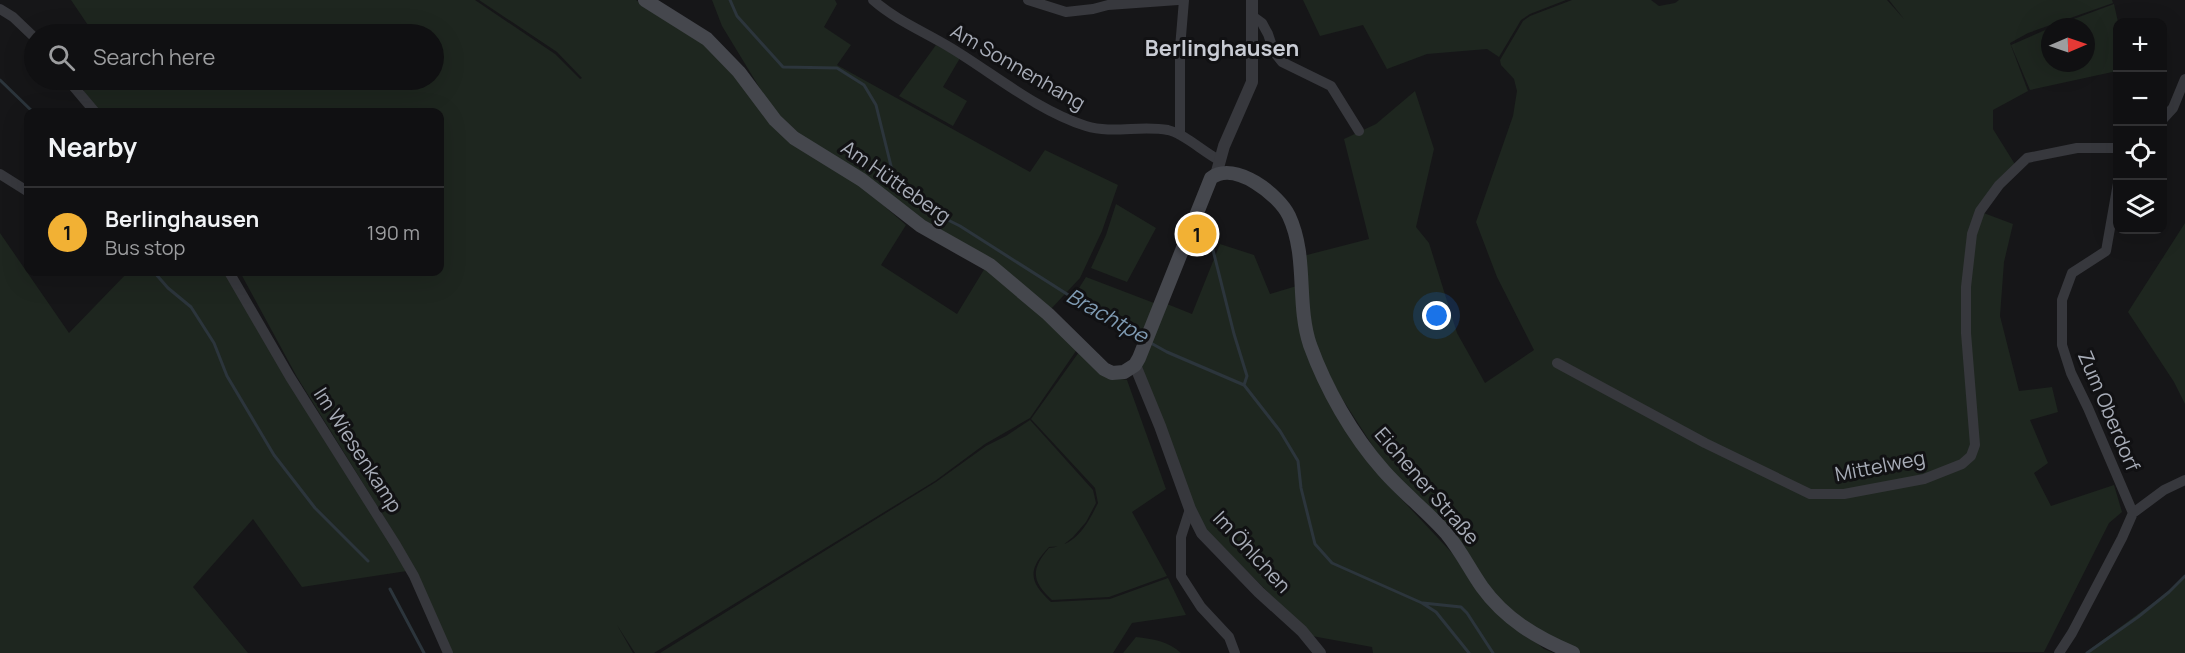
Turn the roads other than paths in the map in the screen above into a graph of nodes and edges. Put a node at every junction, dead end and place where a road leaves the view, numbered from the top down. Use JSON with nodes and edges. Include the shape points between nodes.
{"nodes":[{"id":1,"x":645,"y":0,"type":"edge"},
{"id":2,"x":873,"y":0,"type":"edge"},
{"id":3,"x":1028,"y":0,"type":"edge"},
{"id":4,"x":1178,"y":0,"type":"edge"},
{"id":5,"x":1184,"y":0,"type":"edge"},
{"id":6,"x":1252,"y":0,"type":"edge"},
{"id":7,"x":1108,"y":2,"type":"edge"},
{"id":8,"x":0,"y":9,"type":"edge"},
{"id":9,"x":1251,"y":15,"type":"junction"},
{"id":10,"x":24,"y":27,"type":"edge"},
{"id":11,"x":2185,"y":79,"type":"edge"},
{"id":12,"x":76,"y":90,"type":"edge"},
{"id":13,"x":92,"y":108,"type":"edge"},
{"id":14,"x":2167,"y":115,"type":"edge"},
{"id":15,"x":1359,"y":131,"type":"dead end"},
{"id":16,"x":1180,"y":135,"type":"junction"},
{"id":17,"x":2113,"y":148,"type":"edge"},
{"id":18,"x":1219,"y":160,"type":"junction"},
{"id":19,"x":0,"y":174,"type":"edge"},
{"id":20,"x":1216,"y":175,"type":"junction"},
{"id":21,"x":24,"y":189,"type":"edge"},
{"id":22,"x":2113,"y":211,"type":"edge"},
{"id":23,"x":231,"y":276,"type":"edge"},
{"id":24,"x":1138,"y":360,"type":"junction"},
{"id":25,"x":1557,"y":363,"type":"dead end"},
{"id":26,"x":2185,"y":480,"type":"edge"},
{"id":27,"x":1190,"y":509,"type":"junction"},
{"id":28,"x":2133,"y":513,"type":"junction"},
{"id":29,"x":448,"y":653,"type":"edge"},
{"id":30,"x":1235,"y":653,"type":"edge"},
{"id":31,"x":1320,"y":653,"type":"edge"},
{"id":32,"x":1573,"y":653,"type":"edge"},
{"id":33,"x":2059,"y":653,"type":"edge"}],
"edges":[{"from":1,"to":24,"type":"main road","name":"Am Hütteberg","via":[[707,39],[794,138],[844,167],[921,226],[990,266],[1048,314],[1104,369],[1119,373],[1130,370]]},
{"from":2,"to":16,"type":"street","name":"Am Sonnenhang","via":[[893,16],[1074,122],[1094,128],[1166,130]]},
{"from":3,"to":7,"type":"street","via":[[1065,12],[1093,9]]},
{"from":4,"to":7,"type":"street"},
{"from":5,"to":16,"type":"street"},
{"from":6,"to":9,"type":"street"},
{"from":8,"to":10,"type":"street"},
{"from":9,"to":15,"type":"street","via":[[1262,23],[1282,62],[1331,86]]},
{"from":9,"to":18,"type":"street","via":[[1251,87]]},
{"from":11,"to":14,"type":"street"},
{"from":12,"to":13,"type":"street"},
{"from":16,"to":18,"type":"street","name":"Am Sonnenhang"},
{"from":17,"to":25,"type":"street","name":"Mittelweg","via":[[2077,148],[2027,158],[1999,185],[1980,211],[1972,234],[1966,287],[1974,451],[1962,464],[1924,479],[1844,495],[1810,494]]},
{"from":18,"to":20,"type":"street"},
{"from":19,"to":21,"type":"street"},
{"from":20,"to":24,"type":"main road","via":[[1205,192]]},
{"from":20,"to":32,"type":"main road","name":"Eichener Straße","via":[[1234,175],[1259,185],[1278,199],[1288,214],[1300,249],[1302,308],[1310,342],[1321,372],[1368,452],[1448,536],[1499,608],[1548,643]]},
{"from":22,"to":28,"type":"street","name":"Zum Oberdorf","via":[[2106,250],[2072,273],[2062,300],[2062,345]]},
{"from":23,"to":29,"type":"street","name":"Im Wiesenkamp","via":[[396,544]]},
{"from":24,"to":27,"type":"street","name":"Im Öhlchen"},
{"from":26,"to":28,"type":"street"},
{"from":27,"to":30,"type":"street","via":[[1181,537],[1181,576],[1229,637]]},
{"from":27,"to":31,"type":"street","name":"Im Öhlchen","via":[[1202,532]]},
{"from":28,"to":33,"type":"street"}]}
